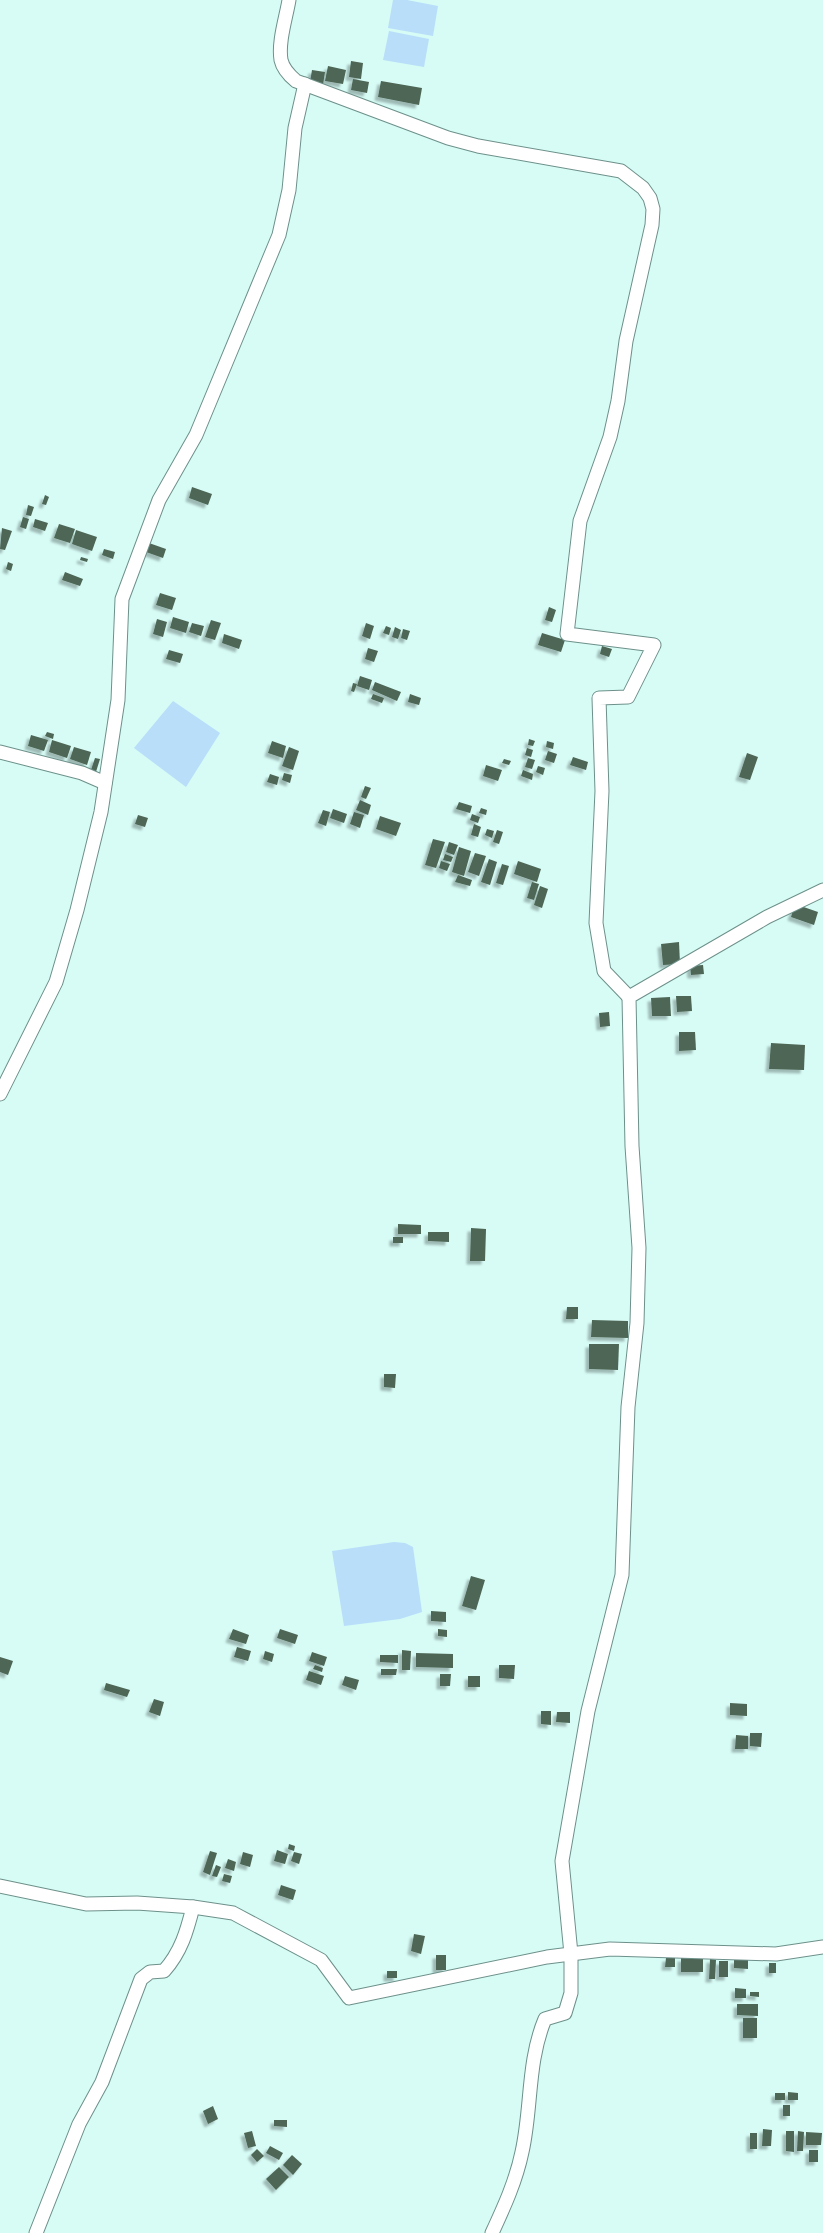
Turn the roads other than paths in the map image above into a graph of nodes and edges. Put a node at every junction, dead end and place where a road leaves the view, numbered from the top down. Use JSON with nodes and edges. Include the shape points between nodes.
{"nodes":[{"id":1,"x":289,"y":0,"type":"edge"},
{"id":2,"x":306,"y":84,"type":"junction"},
{"id":3,"x":0,"y":752,"type":"edge"},
{"id":4,"x":105,"y":783,"type":"junction"},
{"id":5,"x":823,"y":890,"type":"edge"},
{"id":6,"x":629,"y":997,"type":"junction"},
{"id":7,"x":0,"y":1094,"type":"edge"},
{"id":8,"x":0,"y":1886,"type":"edge"},
{"id":9,"x":193,"y":1907,"type":"junction"},
{"id":10,"x":823,"y":1947,"type":"edge"},
{"id":11,"x":571,"y":1954,"type":"junction"},
{"id":12,"x":36,"y":2233,"type":"edge"},
{"id":13,"x":492,"y":2233,"type":"edge"}],
"edges":[{"from":1,"to":2,"type":"street","via":[[281,60],[289,74]]},
{"from":2,"to":4,"type":"street","via":[[295,128],[289,190],[279,235],[196,435],[159,500],[122,599],[118,700]]},
{"from":2,"to":6,"type":"street","via":[[442,136],[470,144],[621,171],[643,188],[650,198],[653,210],[651,233],[626,340],[618,401],[610,437],[580,521],[567,634],[654,645],[628,697],[599,698],[602,791],[596,923],[604,971]]},
{"from":3,"to":4,"type":"street","via":[[82,773]]},
{"from":4,"to":7,"type":"street","via":[[101,812],[77,910],[56,982]]},
{"from":5,"to":6,"type":"street","via":[[767,917]]},
{"from":6,"to":11,"type":"street","via":[[632,1146],[639,1248],[637,1324],[628,1407],[622,1575],[588,1711],[562,1861]]},
{"from":8,"to":9,"type":"street","via":[[86,1904],[137,1903]]},
{"from":9,"to":11,"type":"street","via":[[233,1913],[321,1960],[349,1998]]},
{"from":9,"to":12,"type":"street","via":[[176,1957],[164,1971],[150,1972],[140,1979],[105,2075],[79,2124]]},
{"from":10,"to":11,"type":"street","via":[[776,1954],[610,1950]]},
{"from":11,"to":13,"type":"street","via":[[571,1993],[565,2013],[545,2019],[541,2030],[532,2064],[522,2152],[510,2194]]}]}
